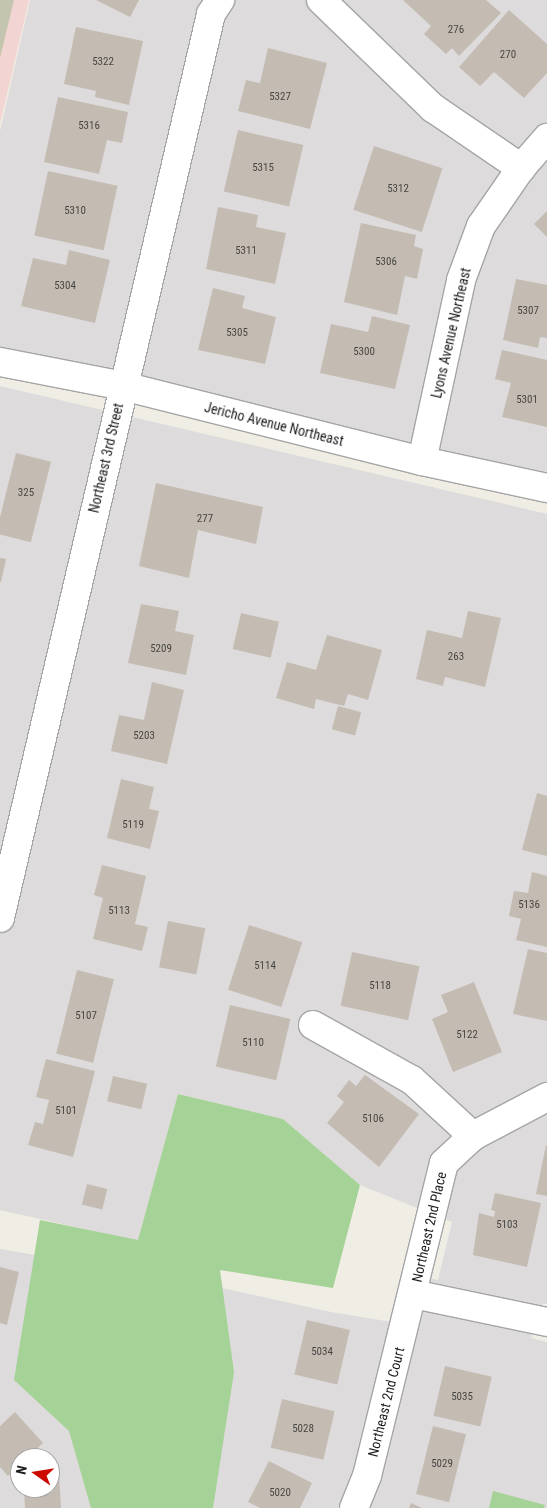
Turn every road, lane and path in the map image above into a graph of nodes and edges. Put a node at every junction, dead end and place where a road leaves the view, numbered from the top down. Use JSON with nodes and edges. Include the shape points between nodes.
{"nodes":[{"id":1,"x":220,"y":0,"type":"edge"},
{"id":2,"x":321,"y":0,"type":"edge"},
{"id":3,"x":547,"y":138,"type":"edge"},
{"id":4,"x":521,"y":168,"type":"junction"},
{"id":5,"x":0,"y":362,"type":"edge"},
{"id":6,"x":123,"y":386,"type":"junction"},
{"id":7,"x":422,"y":461,"type":"junction"},
{"id":8,"x":547,"y":488,"type":"edge"},
{"id":9,"x":0,"y":918,"type":"edge"},
{"id":10,"x":313,"y":1025,"type":"dead end"},
{"id":11,"x":547,"y":1097,"type":"edge"},
{"id":12,"x":473,"y":1136,"type":"junction"},
{"id":13,"x":413,"y":1294,"type":"junction"},
{"id":14,"x":547,"y":1322,"type":"edge"},
{"id":15,"x":354,"y":1508,"type":"edge"}],
"edges":[{"from":1,"to":6,"type":"street","name":"Northeast 3rd Street","via":[[211,14]]},
{"from":2,"to":4,"type":"street","via":[[433,108]]},
{"from":3,"to":4,"type":"street","name":"Lyons Avenue Northeast"},
{"from":4,"to":7,"type":"street","name":"Lyons Avenue Northeast","via":[[481,226],[461,280]]},
{"from":5,"to":6,"type":"street","name":"Jericho Avenue Northeast"},
{"from":6,"to":7,"type":"street","name":"Jericho Avenue Northeast"},
{"from":6,"to":9,"type":"street","name":"Northeast 3rd Street"},
{"from":7,"to":8,"type":"street","name":"Jericho Avenue Northeast"},
{"from":10,"to":12,"type":"street","via":[[412,1080]]},
{"from":11,"to":12,"type":"street","name":"Northeast 2nd Place"},
{"from":12,"to":13,"type":"street","name":"Northeast 2nd Place","via":[[444,1163]]},
{"from":13,"to":14,"type":"street"},
{"from":13,"to":15,"type":"street","name":"Northeast 2nd Court","via":[[367,1476]]}]}
